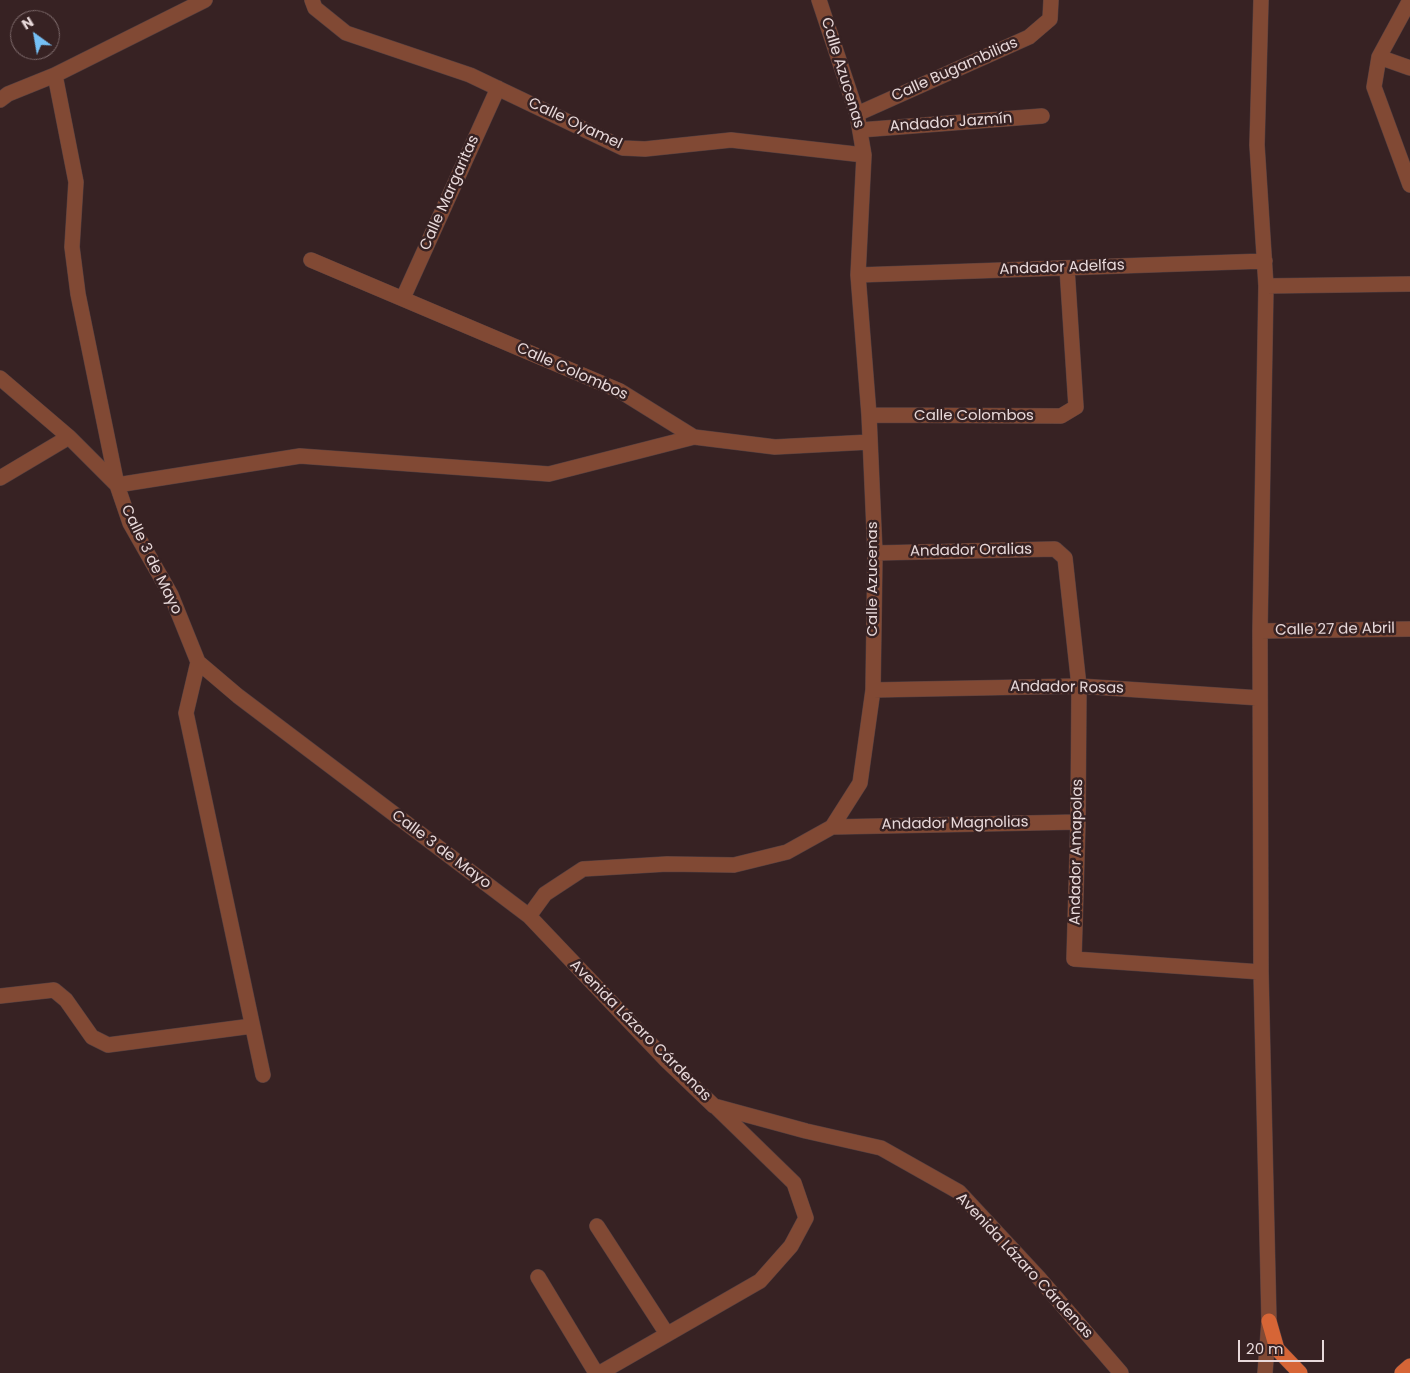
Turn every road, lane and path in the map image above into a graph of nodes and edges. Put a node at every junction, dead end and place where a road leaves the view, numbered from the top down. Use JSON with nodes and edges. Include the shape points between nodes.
{"nodes":[{"id":1,"x":205,"y":0,"type":"edge"},
{"id":2,"x":312,"y":0,"type":"edge"},
{"id":3,"x":818,"y":0,"type":"edge"},
{"id":4,"x":1052,"y":0,"type":"edge"},
{"id":5,"x":1261,"y":0,"type":"edge"},
{"id":6,"x":1410,"y":0,"type":"edge"},
{"id":7,"x":1379,"y":57,"type":"junction"},
{"id":8,"x":1410,"y":68,"type":"edge"},
{"id":9,"x":55,"y":74,"type":"junction"},
{"id":10,"x":498,"y":88,"type":"junction"},
{"id":11,"x":0,"y":100,"type":"edge"},
{"id":12,"x":857,"y":114,"type":"junction"},
{"id":13,"x":1042,"y":116,"type":"dead end"},
{"id":14,"x":860,"y":130,"type":"junction"},
{"id":15,"x":864,"y":155,"type":"junction"},
{"id":16,"x":1410,"y":186,"type":"edge"},
{"id":17,"x":312,"y":260,"type":"dead end"},
{"id":18,"x":1265,"y":261,"type":"junction"},
{"id":19,"x":1068,"y":268,"type":"junction"},
{"id":20,"x":858,"y":276,"type":"junction"},
{"id":21,"x":1410,"y":284,"type":"edge"},
{"id":22,"x":1266,"y":286,"type":"junction"},
{"id":23,"x":403,"y":298,"type":"junction"},
{"id":24,"x":0,"y":378,"type":"edge"},
{"id":25,"x":869,"y":415,"type":"junction"},
{"id":26,"x":69,"y":437,"type":"junction"},
{"id":27,"x":694,"y":437,"type":"junction"},
{"id":28,"x":870,"y":442,"type":"junction"},
{"id":29,"x":0,"y":478,"type":"edge"},
{"id":30,"x":117,"y":485,"type":"junction"},
{"id":31,"x":875,"y":553,"type":"junction"},
{"id":32,"x":1064,"y":558,"type":"joint"},
{"id":33,"x":1410,"y":629,"type":"edge"},
{"id":34,"x":1260,"y":631,"type":"junction"},
{"id":35,"x":198,"y":662,"type":"junction"},
{"id":36,"x":1079,"y":686,"type":"junction"},
{"id":37,"x":873,"y":690,"type":"junction"},
{"id":38,"x":1260,"y":698,"type":"junction"},
{"id":39,"x":1078,"y":822,"type":"junction"},
{"id":40,"x":832,"y":827,"type":"junction"},
{"id":41,"x":529,"y":916,"type":"junction"},
{"id":42,"x":1261,"y":972,"type":"junction"},
{"id":43,"x":0,"y":996,"type":"edge"},
{"id":44,"x":252,"y":1026,"type":"junction"},
{"id":45,"x":263,"y":1074,"type":"dead end"},
{"id":46,"x":714,"y":1106,"type":"junction"},
{"id":47,"x":597,"y":1226,"type":"dead end"},
{"id":48,"x":538,"y":1277,"type":"dead end"},
{"id":49,"x":1269,"y":1321,"type":"junction"},
{"id":50,"x":667,"y":1334,"type":"junction"},
{"id":51,"x":1410,"y":1366,"type":"edge"},
{"id":52,"x":598,"y":1373,"type":"edge"},
{"id":53,"x":1121,"y":1373,"type":"edge"},
{"id":54,"x":1265,"y":1373,"type":"edge"},
{"id":55,"x":1300,"y":1373,"type":"edge"},
{"id":56,"x":1402,"y":1373,"type":"edge"}],
"edges":[{"from":1,"to":9,"type":"street"},
{"from":2,"to":10,"type":"street","name":"Calle Oyamel","via":[[315,8],[346,33],[470,75]]},
{"from":3,"to":12,"type":"street","name":"Calle Azucenas"},
{"from":4,"to":12,"type":"street","name":"Calle Bugambilias","via":[[1050,19],[1029,37]]},
{"from":5,"to":18,"type":"street","via":[[1257,145]]},
{"from":6,"to":7,"type":"street"},
{"from":7,"to":8,"type":"street"},
{"from":7,"to":16,"type":"street","via":[[1374,86]]},
{"from":9,"to":11,"type":"street"},
{"from":9,"to":30,"type":"street","name":"Calle 3 de Mayo","via":[[76,182],[72,247],[78,294]]},
{"from":10,"to":15,"type":"street","name":"Calle Oyamel","via":[[623,148],[645,149],[731,140]]},
{"from":10,"to":23,"type":"street","name":"Calle Margaritas"},
{"from":12,"to":14,"type":"street","name":"Calle Azucenas"},
{"from":13,"to":14,"type":"street","name":"Andador Jazmín"},
{"from":14,"to":15,"type":"street","name":"Calle Azucenas"},
{"from":15,"to":20,"type":"street","name":"Calle Azucenas"},
{"from":17,"to":23,"type":"street","name":"Calle Colombos"},
{"from":18,"to":19,"type":"street","name":"Andador Adelfas"},
{"from":18,"to":22,"type":"street"},
{"from":19,"to":20,"type":"street","name":"Andador Adelfas"},
{"from":19,"to":25,"type":"street","name":"Calle Colombos","via":[[1076,407],[1061,416]]},
{"from":20,"to":25,"type":"street","name":"Calle Azucenas"},
{"from":21,"to":22,"type":"street"},
{"from":22,"to":34,"type":"street"},
{"from":23,"to":27,"type":"street","name":"Calle Colombos","via":[[620,391]]},
{"from":24,"to":26,"type":"street"},
{"from":25,"to":28,"type":"street","name":"Calle Azucenas"},
{"from":26,"to":29,"type":"street"},
{"from":26,"to":30,"type":"street"},
{"from":27,"to":28,"type":"street","name":"Calle Colombos","via":[[775,447]]},
{"from":27,"to":30,"type":"street","via":[[549,474],[300,456]]},
{"from":28,"to":31,"type":"street","name":"Calle Azucenas"},
{"from":30,"to":35,"type":"street","name":"Calle 3 de Mayo","via":[[130,523],[171,595]]},
{"from":31,"to":32,"type":"street","name":"Andador Oralias","via":[[1055,550]]},
{"from":31,"to":37,"type":"street","name":"Calle Azucenas"},
{"from":32,"to":36,"type":"street","name":"Andador Amapolas"},
{"from":33,"to":34,"type":"street","name":"Calle 27 de Abril"},
{"from":34,"to":38,"type":"street"},
{"from":35,"to":41,"type":"street","name":"Calle 3 de Mayo","via":[[238,696]]},
{"from":35,"to":44,"type":"street","via":[[186,713]]},
{"from":36,"to":37,"type":"street","name":"Andador Rosas"},
{"from":36,"to":38,"type":"street","name":"Andador Rosas"},
{"from":36,"to":39,"type":"street","name":"Andador Amapolas"},
{"from":37,"to":40,"type":"street","name":"Calle Azucenas","via":[[860,783]]},
{"from":38,"to":42,"type":"street"},
{"from":39,"to":40,"type":"street","name":"Andador Magnolias"},
{"from":39,"to":42,"type":"street","name":"Andador Amapolas","via":[[1074,958]]},
{"from":40,"to":41,"type":"street","name":"Calle Azucenas","via":[[787,852],[734,865],[667,864],[583,869],[546,894]]},
{"from":41,"to":46,"type":"street","name":"Avenida Lázaro Cárdenas"},
{"from":42,"to":49,"type":"street"},
{"from":43,"to":44,"type":"street","via":[[54,990],[66,1000],[92,1037],[108,1045]]},
{"from":44,"to":45,"type":"street"},
{"from":46,"to":50,"type":"street","via":[[794,1183],[806,1218],[791,1246],[760,1281]]},
{"from":46,"to":53,"type":"street","name":"Avenida Lázaro Cárdenas","via":[[881,1148],[959,1192]]},
{"from":47,"to":50,"type":"street"},
{"from":48,"to":52,"type":"street"},
{"from":49,"to":54,"type":"street"},
{"from":49,"to":55,"type":"main road","via":[[1277,1349]]},
{"from":50,"to":52,"type":"street"},
{"from":51,"to":56,"type":"main road"}]}
